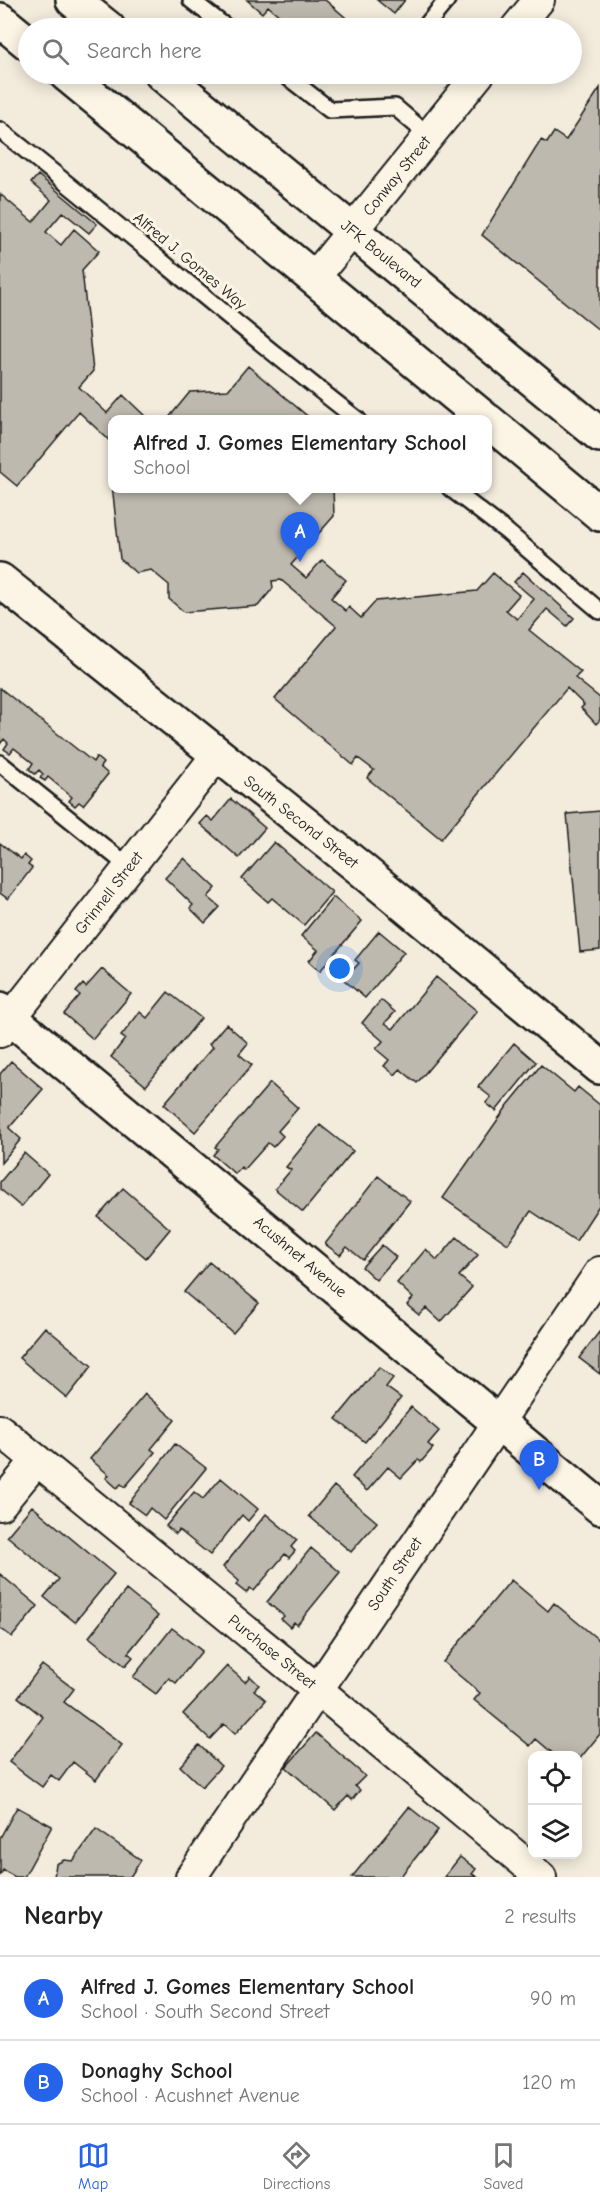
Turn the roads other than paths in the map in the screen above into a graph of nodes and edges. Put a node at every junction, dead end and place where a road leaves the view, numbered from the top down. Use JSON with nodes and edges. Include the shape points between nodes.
{"nodes":[{"id":1,"x":73,"y":0,"type":"edge"},
{"id":2,"x":190,"y":0,"type":"edge"},
{"id":3,"x":447,"y":0,"type":"edge"},
{"id":4,"x":538,"y":0,"type":"edge"},
{"id":5,"x":96,"y":18,"type":"edge"},
{"id":6,"x":214,"y":18,"type":"edge"},
{"id":7,"x":432,"y":18,"type":"edge"},
{"id":8,"x":524,"y":18,"type":"edge"},
{"id":9,"x":0,"y":20,"type":"edge"},
{"id":10,"x":18,"y":35,"type":"edge"},
{"id":11,"x":78,"y":84,"type":"edge"},
{"id":12,"x":174,"y":84,"type":"edge"},
{"id":13,"x":297,"y":84,"type":"edge"},
{"id":14,"x":471,"y":84,"type":"edge"},
{"id":15,"x":0,"y":130,"type":"edge"},
{"id":16,"x":429,"y":136,"type":"junction"},
{"id":17,"x":353,"y":231,"type":"junction"},
{"id":18,"x":314,"y":278,"type":"junction"},
{"id":19,"x":352,"y":415,"type":"edge"},
{"id":20,"x":481,"y":415,"type":"edge"},
{"id":21,"x":492,"y":424,"type":"edge"},
{"id":22,"x":600,"y":435,"type":"edge"},
{"id":23,"x":455,"y":493,"type":"edge"},
{"id":24,"x":600,"y":514,"type":"edge"},
{"id":25,"x":0,"y":580,"type":"edge"},
{"id":26,"x":600,"y":611,"type":"edge"},
{"id":27,"x":217,"y":755,"type":"junction"},
{"id":28,"x":0,"y":763,"type":"edge"},
{"id":29,"x":129,"y":867,"type":"junction"},
{"id":30,"x":4,"y":1020,"type":"edge"},
{"id":31,"x":600,"y":1067,"type":"edge"},
{"id":32,"x":600,"y":1272,"type":"edge"},
{"id":33,"x":499,"y":1421,"type":"junction"},
{"id":34,"x":0,"y":1430,"type":"edge"},
{"id":35,"x":36,"y":1460,"type":"junction"},
{"id":36,"x":0,"y":1505,"type":"edge"},
{"id":37,"x":600,"y":1507,"type":"edge"},
{"id":38,"x":317,"y":1689,"type":"junction"},
{"id":39,"x":191,"y":1877,"type":"edge"},
{"id":40,"x":542,"y":1877,"type":"edge"}],
"edges":[{"from":1,"to":5,"type":"street"},
{"from":2,"to":6,"type":"lane"},
{"from":3,"to":7,"type":"lane"},
{"from":4,"to":8,"type":"street"},
{"from":9,"to":10,"type":"street"},
{"from":11,"to":18,"type":"street"},
{"from":12,"to":17,"type":"street","name":"JFK Boulevard"},
{"from":13,"to":16,"type":"lane","via":[[330,110],[395,108]]},
{"from":14,"to":16,"type":"street","name":"Conway Street"},
{"from":15,"to":19,"type":"lane","name":"Alfred J. Gomes Way"},
{"from":16,"to":17,"type":"street","name":"Conway Street"},
{"from":17,"to":18,"type":"street","name":"Conway Street"},
{"from":17,"to":22,"type":"street","name":"JFK Boulevard"},
{"from":18,"to":20,"type":"street"},
{"from":21,"to":24,"type":"street"},
{"from":23,"to":26,"type":"lane"},
{"from":25,"to":27,"type":"street","name":"South Second Street"},
{"from":27,"to":29,"type":"street","name":"Grinnell Street"},
{"from":27,"to":31,"type":"street","name":"South Second Street"},
{"from":28,"to":29,"type":"lane"},
{"from":29,"to":30,"type":"street","name":"Grinnell Street"},
{"from":30,"to":33,"type":"street","name":"Acushnet Avenue"},
{"from":32,"to":33,"type":"street","name":"South Street"},
{"from":33,"to":37,"type":"street","name":"Acushnet Avenue"},
{"from":33,"to":38,"type":"street","name":"South Street"},
{"from":34,"to":35,"type":"street","name":"Purchase Street"},
{"from":35,"to":36,"type":"street"},
{"from":35,"to":38,"type":"street","name":"Purchase Street"},
{"from":38,"to":39,"type":"street","name":"South Street"},
{"from":38,"to":40,"type":"street","name":"Purchase Street"}]}
